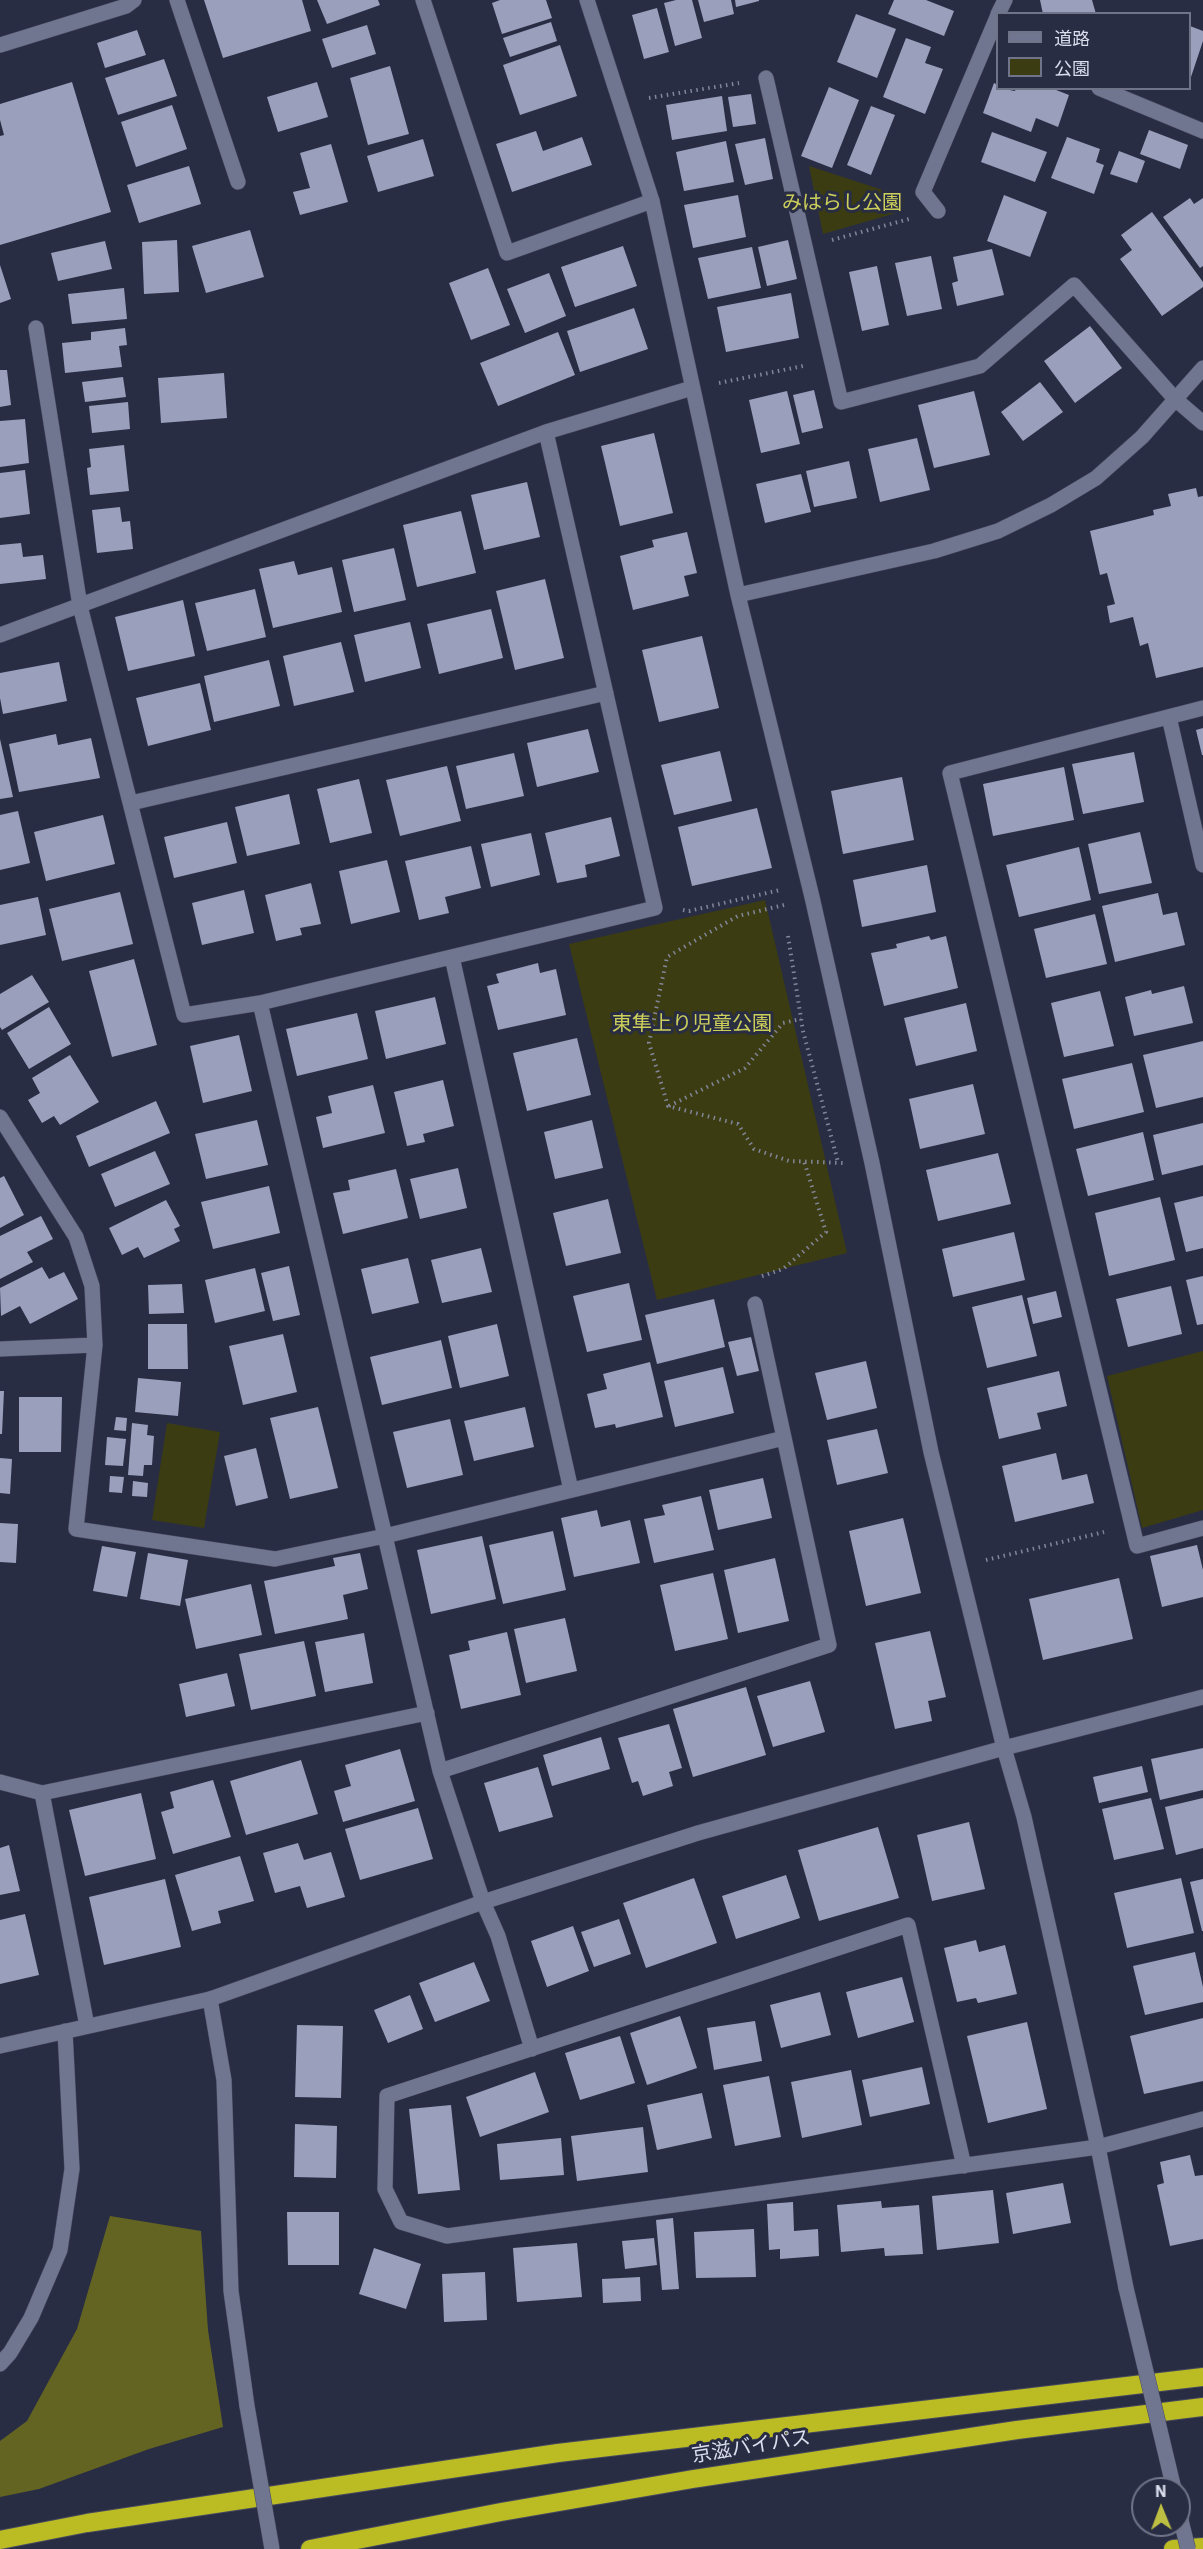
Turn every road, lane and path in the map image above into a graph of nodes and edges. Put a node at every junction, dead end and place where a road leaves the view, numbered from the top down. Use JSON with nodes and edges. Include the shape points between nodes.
{"nodes":[{"id":1,"x":134,"y":0,"type":"edge"},
{"id":2,"x":177,"y":0,"type":"edge"},
{"id":3,"x":423,"y":0,"type":"edge"},
{"id":4,"x":587,"y":0,"type":"edge"},
{"id":5,"x":996,"y":23,"type":"edge"},
{"id":6,"x":991,"y":44,"type":"edge"},
{"id":7,"x":0,"y":45,"type":"edge"},
{"id":8,"x":766,"y":78,"type":"joint"},
{"id":9,"x":1104,"y":90,"type":"edge"},
{"id":10,"x":622,"y":103,"type":"junction"},
{"id":11,"x":1203,"y":131,"type":"edge"},
{"id":12,"x":238,"y":182,"type":"dead end"},
{"id":13,"x":652,"y":201,"type":"junction"},
{"id":14,"x":938,"y":211,"type":"joint"},
{"id":15,"x":805,"y":247,"type":"junction"},
{"id":16,"x":36,"y":328,"type":"dead end"},
{"id":17,"x":831,"y":361,"type":"junction"},
{"id":18,"x":1203,"y":368,"type":"edge"},
{"id":19,"x":692,"y":388,"type":"junction"},
{"id":20,"x":1175,"y":399,"type":"junction"},
{"id":21,"x":1203,"y":423,"type":"edge"},
{"id":22,"x":546,"y":432,"type":"junction"},
{"id":23,"x":738,"y":596,"type":"junction"},
{"id":24,"x":80,"y":606,"type":"junction"},
{"id":25,"x":0,"y":635,"type":"edge"},
{"id":26,"x":606,"y":693,"type":"junction"},
{"id":27,"x":1203,"y":708,"type":"edge"},
{"id":28,"x":1169,"y":717,"type":"junction"},
{"id":29,"x":131,"y":803,"type":"junction"},
{"id":30,"x":1203,"y":865,"type":"edge"},
{"id":31,"x":784,"y":905,"type":"junction"},
{"id":32,"x":689,"y":911,"type":"dead end"},
{"id":33,"x":785,"y":915,"type":"dead end"},
{"id":34,"x":786,"y":925,"type":"dead end"},
{"id":35,"x":452,"y":957,"type":"junction"},
{"id":36,"x":260,"y":1003,"type":"junction"},
{"id":37,"x":801,"y":1019,"type":"junction"},
{"id":38,"x":668,"y":1106,"type":"junction"},
{"id":39,"x":0,"y":1117,"type":"edge"},
{"id":40,"x":804,"y":1161,"type":"junction"},
{"id":41,"x":838,"y":1162,"type":"junction"},
{"id":42,"x":872,"y":1163,"type":"junction"},
{"id":43,"x":783,"y":1269,"type":"dead end"},
{"id":44,"x":755,"y":1304,"type":"dead end"},
{"id":45,"x":95,"y":1345,"type":"junction"},
{"id":46,"x":0,"y":1349,"type":"edge"},
{"id":47,"x":784,"y":1438,"type":"junction"},
{"id":48,"x":571,"y":1490,"type":"junction"},
{"id":49,"x":1131,"y":1525,"type":"junction"},
{"id":50,"x":1203,"y":1528,"type":"edge"},
{"id":51,"x":385,"y":1536,"type":"junction"},
{"id":52,"x":959,"y":1566,"type":"junction"},
{"id":53,"x":1203,"y":1697,"type":"edge"},
{"id":54,"x":427,"y":1713,"type":"junction"},
{"id":55,"x":1004,"y":1748,"type":"junction"},
{"id":56,"x":440,"y":1771,"type":"junction"},
{"id":57,"x":0,"y":1782,"type":"edge"},
{"id":58,"x":42,"y":1793,"type":"junction"},
{"id":59,"x":483,"y":1902,"type":"junction"},
{"id":60,"x":210,"y":1999,"type":"junction"},
{"id":61,"x":87,"y":2026,"type":"junction"},
{"id":62,"x":65,"y":2031,"type":"junction"},
{"id":63,"x":0,"y":2046,"type":"edge"},
{"id":64,"x":532,"y":2049,"type":"junction"},
{"id":65,"x":1203,"y":2119,"type":"edge"},
{"id":66,"x":1098,"y":2148,"type":"junction"},
{"id":67,"x":964,"y":2166,"type":"junction"},
{"id":68,"x":0,"y":2364,"type":"edge"},
{"id":69,"x":1203,"y":2378,"type":"edge"},
{"id":70,"x":1203,"y":2407,"type":"edge"},
{"id":71,"x":1171,"y":2477,"type":"edge"},
{"id":72,"x":0,"y":2540,"type":"edge"},
{"id":73,"x":1203,"y":2547,"type":"edge"},
{"id":74,"x":272,"y":2549,"type":"edge"},
{"id":75,"x":310,"y":2549,"type":"edge"},
{"id":76,"x":1173,"y":2549,"type":"edge"}],
"edges":[{"from":1,"to":7,"type":"street","via":[[126,6]]},
{"from":2,"to":12,"type":"street"},
{"from":3,"to":13,"type":"street","via":[[507,253]]},
{"from":4,"to":10,"type":"street"},
{"from":5,"to":6,"type":"street"},
{"from":6,"to":14,"type":"street","via":[[923,192]]},
{"from":8,"to":10,"type":"path"},
{"from":8,"to":15,"type":"street"},
{"from":9,"to":11,"type":"street"},
{"from":10,"to":13,"type":"street"},
{"from":13,"to":19,"type":"street"},
{"from":14,"to":15,"type":"path"},
{"from":15,"to":17,"type":"street"},
{"from":16,"to":24,"type":"street"},
{"from":17,"to":19,"type":"path"},
{"from":17,"to":20,"type":"street","via":[[841,402],[980,366],[1074,285]]},
{"from":18,"to":20,"type":"street"},
{"from":19,"to":22,"type":"street"},
{"from":19,"to":23,"type":"street"},
{"from":20,"to":21,"type":"street"},
{"from":20,"to":23,"type":"street","via":[[1142,437],[1096,478],[998,531],[934,551]]},
{"from":22,"to":24,"type":"street"},
{"from":22,"to":26,"type":"street"},
{"from":23,"to":42,"type":"street"},
{"from":24,"to":25,"type":"street"},
{"from":24,"to":29,"type":"street"},
{"from":26,"to":29,"type":"street"},
{"from":26,"to":35,"type":"street","via":[[655,908]]},
{"from":27,"to":28,"type":"street"},
{"from":28,"to":30,"type":"street"},
{"from":28,"to":49,"type":"street","via":[[950,773]]},
{"from":29,"to":36,"type":"street","via":[[184,1015]]},
{"from":31,"to":32,"type":"path","via":[[780,889]]},
{"from":31,"to":33,"type":"path"},
{"from":31,"to":38,"type":"path","via":[[738,916],[667,957],[649,1043]]},
{"from":34,"to":37,"type":"path"},
{"from":35,"to":36,"type":"street"},
{"from":35,"to":48,"type":"street"},
{"from":36,"to":51,"type":"street"},
{"from":37,"to":38,"type":"path","via":[[783,1023],[745,1068]]},
{"from":37,"to":41,"type":"path"},
{"from":38,"to":40,"type":"path","via":[[738,1124],[754,1149],[789,1161]]},
{"from":39,"to":45,"type":"street","via":[[76,1237],[92,1286]]},
{"from":40,"to":41,"type":"path"},
{"from":40,"to":43,"type":"path","via":[[826,1232]]},
{"from":41,"to":42,"type":"path"},
{"from":42,"to":52,"type":"street","via":[[931,1452]]},
{"from":44,"to":47,"type":"street"},
{"from":45,"to":46,"type":"street"},
{"from":45,"to":51,"type":"street","via":[[76,1528],[275,1559]]},
{"from":47,"to":48,"type":"street"},
{"from":47,"to":56,"type":"street","via":[[829,1645]]},
{"from":48,"to":51,"type":"street"},
{"from":49,"to":50,"type":"street","via":[[1137,1546]]},
{"from":49,"to":52,"type":"path"},
{"from":51,"to":54,"type":"street"},
{"from":52,"to":55,"type":"street"},
{"from":53,"to":55,"type":"street"},
{"from":54,"to":56,"type":"street"},
{"from":54,"to":58,"type":"street"},
{"from":55,"to":59,"type":"street","via":[[698,1833]]},
{"from":55,"to":66,"type":"street","via":[[1024,1817]]},
{"from":56,"to":59,"type":"street"},
{"from":57,"to":58,"type":"street"},
{"from":58,"to":61,"type":"street"},
{"from":59,"to":60,"type":"street"},
{"from":59,"to":64,"type":"street","via":[[498,1936]]},
{"from":60,"to":61,"type":"street"},
{"from":60,"to":74,"type":"street","bridge":true,"via":[[224,2080],[231,2291]]},
{"from":61,"to":62,"type":"street"},
{"from":62,"to":63,"type":"street"},
{"from":62,"to":68,"type":"street","via":[[72,2169],[60,2250],[31,2318]]},
{"from":64,"to":67,"type":"street","via":[[908,1925]]},
{"from":64,"to":67,"type":"street","via":[[387,2096],[385,2189],[401,2222],[447,2236]]},
{"from":65,"to":66,"type":"street"},
{"from":66,"to":67,"type":"street"},
{"from":66,"to":71,"type":"street","bridge":true,"via":[[1126,2288]]},
{"from":69,"to":72,"type":"highway","via":[[558,2453],[87,2523]]},
{"from":70,"to":75,"type":"highway","name":"京滋バイパス","via":[[716,2475]]},
{"from":73,"to":76,"type":"highway"}]}
